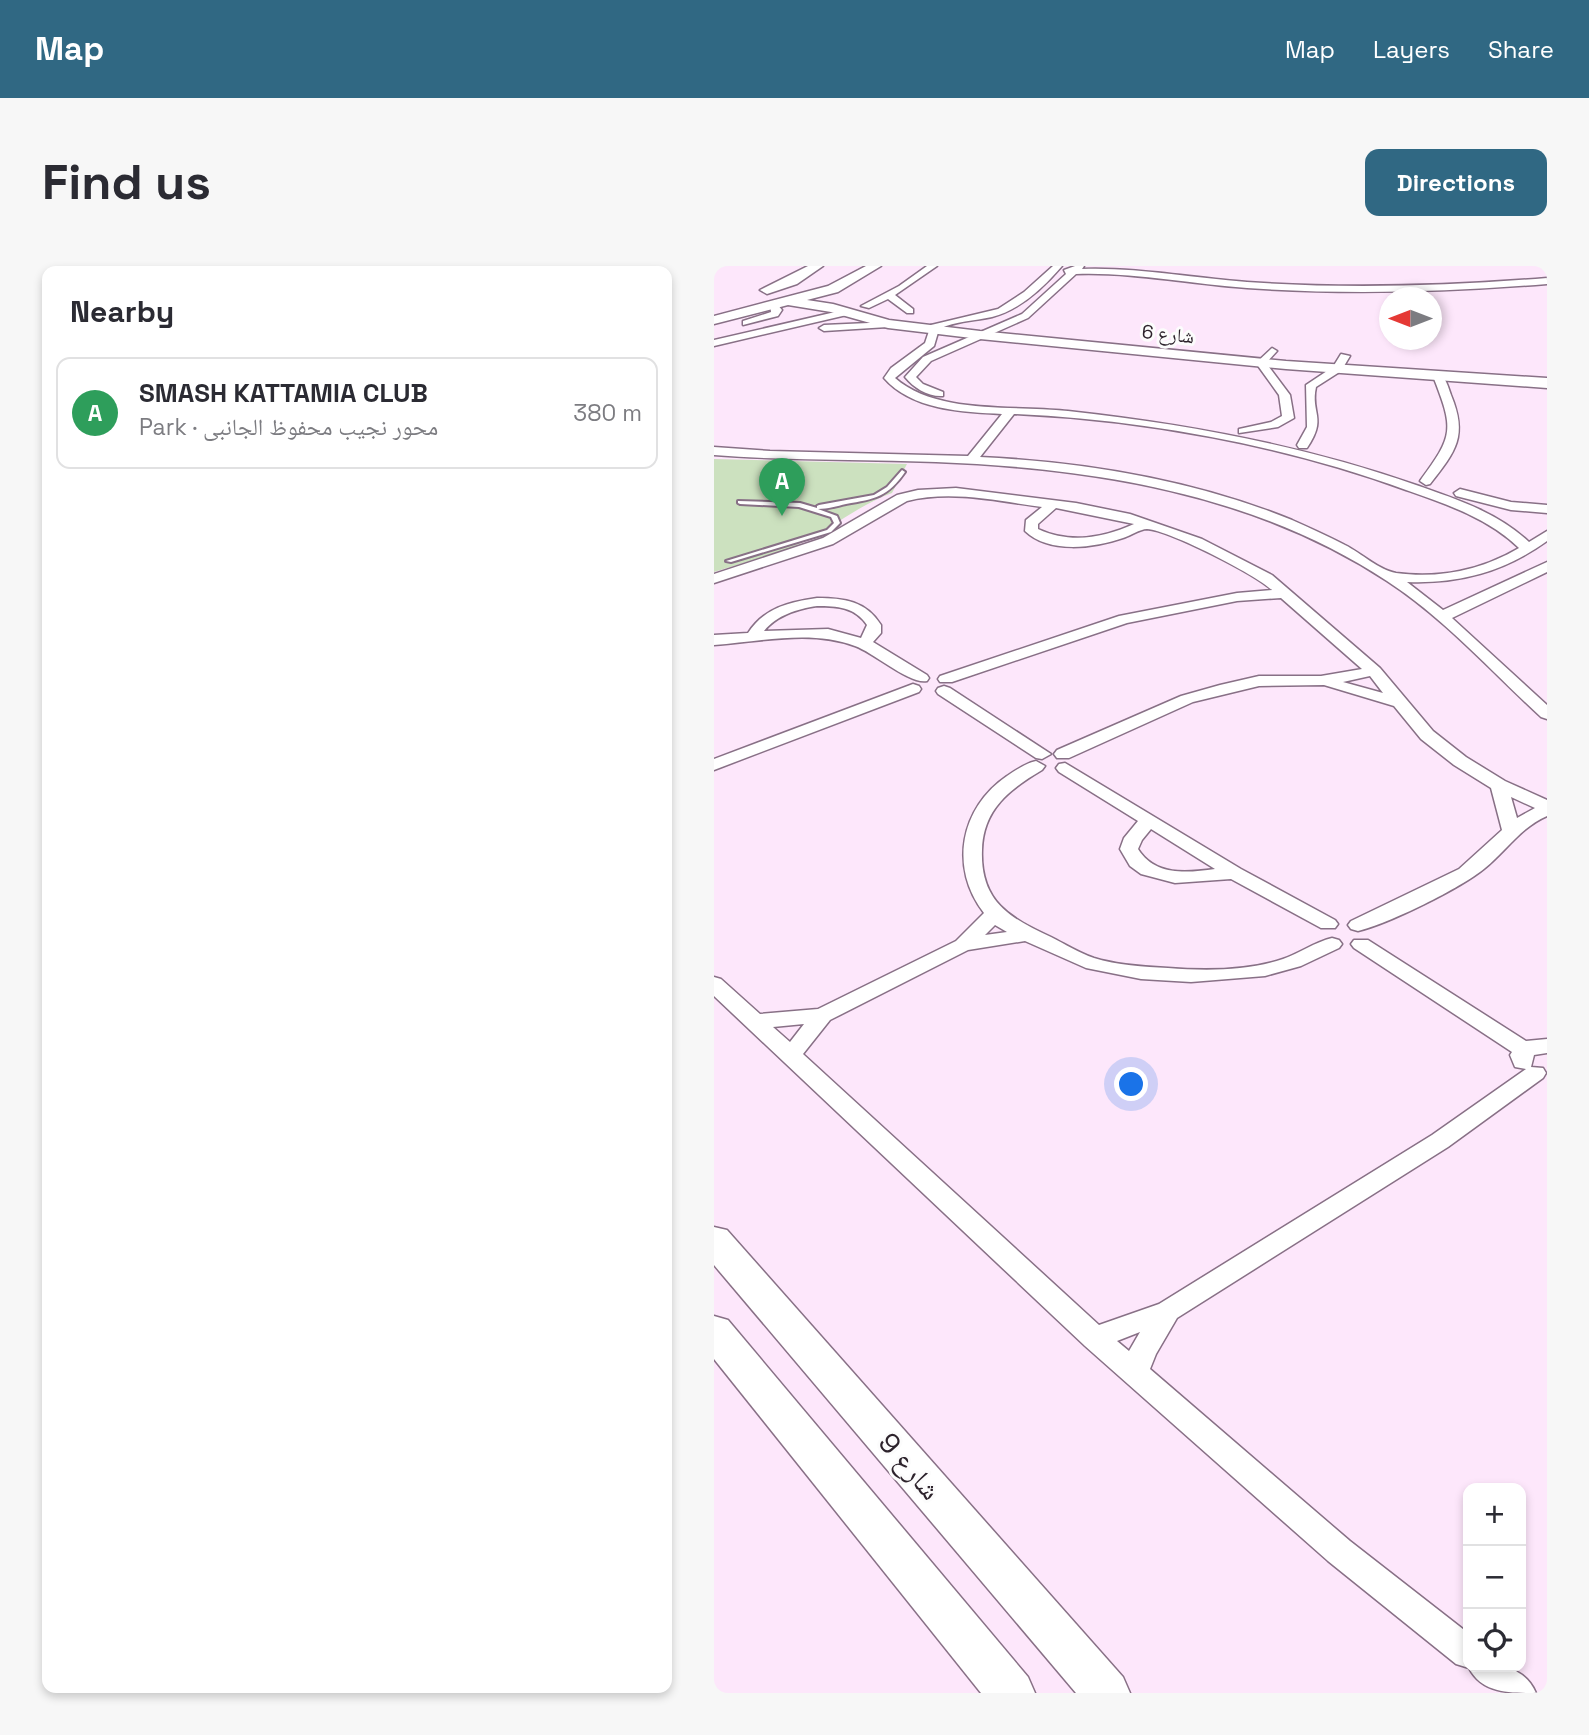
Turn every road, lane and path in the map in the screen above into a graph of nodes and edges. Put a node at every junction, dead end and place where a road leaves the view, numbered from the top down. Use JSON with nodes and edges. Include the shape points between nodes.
{"nodes":[{"id":1,"x":875,"y":266,"type":"edge"},
{"id":2,"x":933,"y":266,"type":"edge"},
{"id":3,"x":1120,"y":266,"type":"edge"},
{"id":4,"x":814,"y":267,"type":"edge"},
{"id":5,"x":1055,"y":269,"type":"edge"},
{"id":6,"x":1077,"y":269,"type":"edge"},
{"id":7,"x":1547,"y":275,"type":"edge"},
{"id":8,"x":1547,"y":281,"type":"edge"},
{"id":9,"x":819,"y":293,"type":"junction"},
{"id":10,"x":889,"y":295,"type":"junction"},
{"id":11,"x":781,"y":303,"type":"junction"},
{"id":12,"x":714,"y":306,"type":"edge"},
{"id":13,"x":866,"y":306,"type":"junction"},
{"id":14,"x":848,"y":312,"type":"junction"},
{"id":15,"x":921,"y":312,"type":"junction"},
{"id":16,"x":966,"y":318,"type":"junction"},
{"id":17,"x":714,"y":320,"type":"edge"},
{"id":18,"x":1009,"y":322,"type":"junction"},
{"id":19,"x":888,"y":324,"type":"junction"},
{"id":20,"x":933,"y":330,"type":"junction"},
{"id":21,"x":769,"y":331,"type":"junction"},
{"id":22,"x":714,"y":332,"type":"edge"},
{"id":23,"x":980,"y":335,"type":"junction"},
{"id":24,"x":714,"y":343,"type":"edge"},
{"id":25,"x":1272,"y":351,"type":"junction"},
{"id":26,"x":1261,"y":363,"type":"junction"},
{"id":27,"x":1341,"y":363,"type":"junction"},
{"id":28,"x":1547,"y":369,"type":"edge"},
{"id":29,"x":1438,"y":376,"type":"junction"},
{"id":30,"x":1547,"y":383,"type":"edge"},
{"id":31,"x":1012,"y":410,"type":"junction"},
{"id":32,"x":1243,"y":431,"type":"junction"},
{"id":33,"x":1303,"y":445,"type":"junction"},
{"id":34,"x":714,"y":451,"type":"edge"},
{"id":35,"x":972,"y":459,"type":"junction"},
{"id":36,"x":902,"y":472,"type":"dead end"},
{"id":37,"x":1426,"y":481,"type":"junction"},
{"id":38,"x":740,"y":502,"type":"dead end"},
{"id":39,"x":1052,"y":505,"type":"junction"},
{"id":40,"x":814,"y":507,"type":"junction"},
{"id":41,"x":1547,"y":509,"type":"edge"},
{"id":42,"x":1146,"y":524,"type":"junction"},
{"id":43,"x":1547,"y":535,"type":"edge"},
{"id":44,"x":812,"y":536,"type":"junction"},
{"id":45,"x":828,"y":541,"type":"junction"},
{"id":46,"x":1528,"y":549,"type":"junction"},
{"id":47,"x":729,"y":561,"type":"dead end"},
{"id":48,"x":1547,"y":566,"type":"edge"},
{"id":49,"x":1391,"y":577,"type":"junction"},
{"id":50,"x":1268,"y":578,"type":"junction"},
{"id":51,"x":714,"y":579,"type":"edge"},
{"id":52,"x":1287,"y":593,"type":"junction"},
{"id":53,"x":1237,"y":597,"type":"junction"},
{"id":54,"x":1441,"y":617,"type":"junction"},
{"id":55,"x":754,"y":636,"type":"junction"},
{"id":56,"x":714,"y":640,"type":"edge"},
{"id":57,"x":864,"y":644,"type":"junction"},
{"id":58,"x":1374,"y":671,"type":"junction"},
{"id":59,"x":1321,"y":681,"type":"junction"},
{"id":60,"x":917,"y":684,"type":"junction"},
{"id":61,"x":945,"y":685,"type":"junction"},
{"id":62,"x":1403,"y":703,"type":"junction"},
{"id":63,"x":1547,"y":714,"type":"edge"},
{"id":64,"x":1039,"y":760,"type":"junction"},
{"id":65,"x":1064,"y":761,"type":"junction"},
{"id":66,"x":714,"y":765,"type":"edge"},
{"id":67,"x":1499,"y":785,"type":"junction"},
{"id":68,"x":1547,"y":809,"type":"edge"},
{"id":69,"x":1149,"y":821,"type":"junction"},
{"id":70,"x":1511,"y":830,"type":"junction"},
{"id":71,"x":1234,"y":873,"type":"junction"},
{"id":72,"x":995,"y":915,"type":"junction"},
{"id":73,"x":1029,"y":934,"type":"junction"},
{"id":74,"x":1330,"y":934,"type":"junction"},
{"id":75,"x":1360,"y":934,"type":"junction"},
{"id":76,"x":963,"y":945,"type":"junction"},
{"id":77,"x":714,"y":984,"type":"edge"},
{"id":78,"x":822,"y":1015,"type":"junction"},
{"id":79,"x":754,"y":1021,"type":"junction"},
{"id":80,"x":1536,"y":1048,"type":"edge"},
{"id":81,"x":792,"y":1054,"type":"junction"},
{"id":82,"x":1541,"y":1075,"type":"edge"},
{"id":83,"x":714,"y":1240,"type":"edge"},
{"id":84,"x":1168,"y":1311,"type":"junction"},
{"id":85,"x":714,"y":1331,"type":"edge"},
{"id":86,"x":1095,"y":1338,"type":"junction"},
{"id":87,"x":1135,"y":1373,"type":"junction"},
{"id":88,"x":1463,"y":1649,"type":"edge"},
{"id":89,"x":1492,"y":1672,"type":"edge"},
{"id":90,"x":1011,"y":1693,"type":"edge"},
{"id":91,"x":1106,"y":1693,"type":"edge"},
{"id":92,"x":1519,"y":1693,"type":"edge"}],
"edges":[{"from":1,"to":9,"type":"street"},
{"from":2,"to":10,"type":"street"},
{"from":3,"to":7,"type":"street","via":[[1212,277],[1347,284]]},
{"from":4,"to":12,"type":"street","via":[[792,281]]},
{"from":5,"to":6,"type":"street"},
{"from":5,"to":16,"type":"street","via":[[1007,309]]},
{"from":6,"to":8,"type":"street","via":[[1350,289]]},
{"from":6,"to":18,"type":"street","via":[[1025,316]]},
{"from":9,"to":11,"type":"street"},
{"from":9,"to":13,"type":"street","name":"شارع 6"},
{"from":10,"to":13,"type":"street"},
{"from":10,"to":15,"type":"street","via":[[900,306]]},
{"from":11,"to":14,"type":"street","name":"شارع 6"},
{"from":11,"to":17,"type":"street"},
{"from":11,"to":22,"type":"street","via":[[771,316]]},
{"from":13,"to":15,"type":"street","name":"شارع 6"},
{"from":14,"to":19,"type":"street","name":"شارع 6"},
{"from":14,"to":21,"type":"street"},
{"from":15,"to":16,"type":"street","name":"شارع 6"},
{"from":16,"to":18,"type":"street","name":"شارع 6"},
{"from":16,"to":20,"type":"street","via":[[941,323]]},
{"from":18,"to":23,"type":"street"},
{"from":18,"to":25,"type":"street","name":"شارع 6"},
{"from":19,"to":20,"type":"street","name":"شارع 6"},
{"from":19,"to":21,"type":"street"},
{"from":20,"to":23,"type":"street","name":"شارع 6"},
{"from":20,"to":31,"type":"street","via":[[930,344],[889,378],[896,387],[923,400]]},
{"from":21,"to":24,"type":"street"},
{"from":23,"to":26,"type":"street","name":"شارع 6"},
{"from":23,"to":32,"type":"street","via":[[927,359],[911,377],[919,386],[950,396],[1082,408]]},
{"from":25,"to":26,"type":"street"},
{"from":25,"to":27,"type":"street","name":"شارع 6"},
{"from":26,"to":27,"type":"street","name":"شارع 6"},
{"from":26,"to":32,"type":"street","via":[[1287,399],[1288,418]]},
{"from":27,"to":28,"type":"street","name":"شارع 6"},
{"from":27,"to":29,"type":"street","name":"شارع 6"},
{"from":27,"to":33,"type":"street","via":[[1311,384],[1308,392],[1314,424]]},
{"from":29,"to":30,"type":"street","name":"شارع 6"},
{"from":29,"to":37,"type":"street","via":[[1453,412],[1455,432],[1448,454]]},
{"from":31,"to":35,"type":"street"},
{"from":31,"to":46,"type":"street","via":[[1064,413],[1230,438],[1339,464],[1466,508],[1504,527]]},
{"from":32,"to":33,"type":"street"},
{"from":33,"to":37,"type":"street"},
{"from":34,"to":35,"type":"street"},
{"from":35,"to":49,"type":"street","via":[[1101,474],[1222,502],[1295,527]]},
{"from":36,"to":40,"type":"lane","via":[[882,495]]},
{"from":37,"to":41,"type":"street","via":[[1475,499]]},
{"from":38,"to":40,"type":"lane"},
{"from":39,"to":42,"type":"street"},
{"from":39,"to":42,"type":"street","via":[[1031,523],[1032,531],[1042,537],[1098,542]]},
{"from":39,"to":45,"type":"street","via":[[956,492],[918,494],[902,498]]},
{"from":40,"to":44,"type":"lane","via":[[834,516],[837,523]]},
{"from":42,"to":50,"type":"street","via":[[1197,542]]},
{"from":43,"to":46,"type":"street"},
{"from":44,"to":45,"type":"lane"},
{"from":44,"to":47,"type":"lane"},
{"from":45,"to":51,"type":"street"},
{"from":46,"to":49,"type":"street","via":[[1496,568],[1475,574]]},
{"from":48,"to":54,"type":"street"},
{"from":49,"to":54,"type":"street"},
{"from":50,"to":52,"type":"street"},
{"from":50,"to":53,"type":"street"},
{"from":52,"to":53,"type":"street"},
{"from":52,"to":58,"type":"street"},
{"from":53,"to":61,"type":"street","via":[[1124,619]]},
{"from":54,"to":63,"type":"street"},
{"from":55,"to":56,"type":"street"},
{"from":55,"to":57,"type":"street","via":[[803,632]]},
{"from":55,"to":57,"type":"street","via":[[775,612],[835,603],[858,607],[869,616],[873,633]]},
{"from":57,"to":60,"type":"street"},
{"from":58,"to":59,"type":"street"},
{"from":58,"to":62,"type":"street"},
{"from":59,"to":62,"type":"street"},
{"from":59,"to":65,"type":"street","via":[[1259,681],[1187,699]]},
{"from":60,"to":61,"type":"street"},
{"from":60,"to":66,"type":"street"},
{"from":61,"to":64,"type":"street"},
{"from":62,"to":67,"type":"street","via":[[1427,735]]},
{"from":64,"to":65,"type":"street","via":[[1049,771]]},
{"from":64,"to":72,"type":"street","via":[[986,805],[976,827],[970,850],[973,873]]},
{"from":65,"to":69,"type":"street"},
{"from":67,"to":68,"type":"street"},
{"from":67,"to":70,"type":"street"},
{"from":68,"to":70,"type":"street"},
{"from":69,"to":71,"type":"street"},
{"from":69,"to":71,"type":"street","via":[[1129,849],[1134,861],[1146,870],[1186,877]]},
{"from":70,"to":75,"type":"street","via":[[1466,873]]},
{"from":71,"to":74,"type":"street"},
{"from":72,"to":73,"type":"street"},
{"from":72,"to":76,"type":"street"},
{"from":73,"to":74,"type":"street","via":[[1090,964],[1193,975],[1288,964]]},
{"from":73,"to":76,"type":"street"},
{"from":74,"to":75,"type":"street","via":[[1342,921]]},
{"from":75,"to":80,"type":"street"},
{"from":76,"to":78,"type":"street"},
{"from":77,"to":79,"type":"street"},
{"from":78,"to":79,"type":"street"},
{"from":78,"to":81,"type":"street"},
{"from":79,"to":81,"type":"street"},
{"from":80,"to":82,"type":"street","via":[[1521,1055],[1522,1062]]},
{"from":81,"to":86,"type":"street"},
{"from":82,"to":84,"type":"street"},
{"from":83,"to":91,"type":"street","name":"شارع 9"},
{"from":84,"to":86,"type":"street"},
{"from":84,"to":87,"type":"street"},
{"from":85,"to":90,"type":"street"},
{"from":86,"to":87,"type":"street"},
{"from":87,"to":88,"type":"street","via":[[1339,1551]]},
{"from":89,"to":92,"type":"street"}]}
